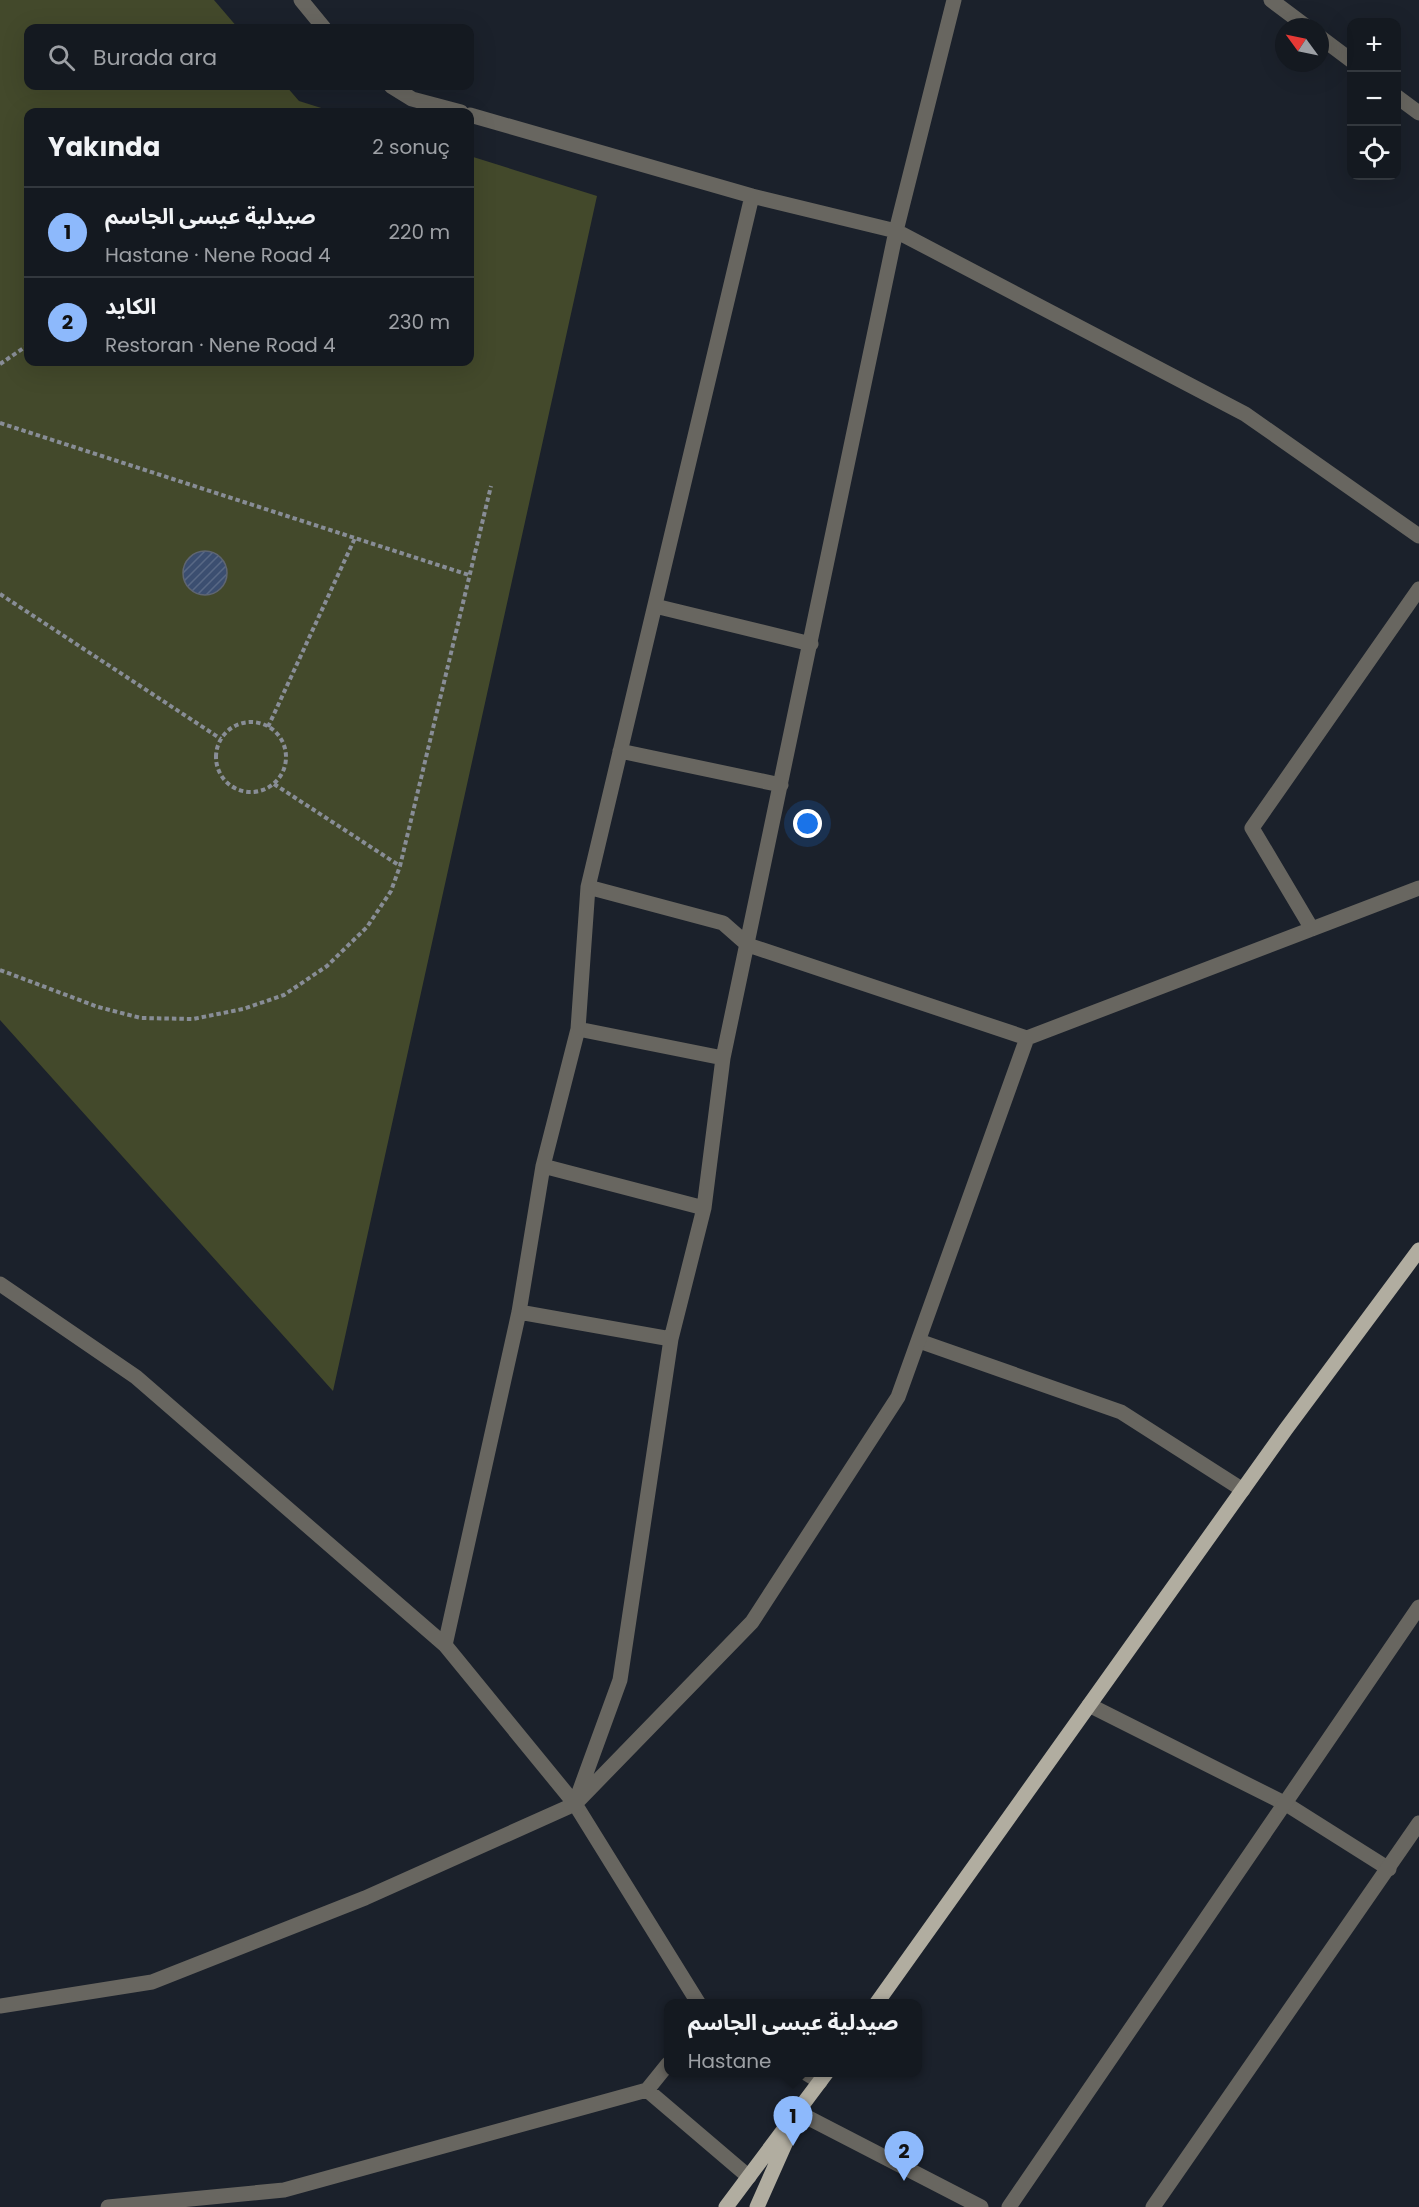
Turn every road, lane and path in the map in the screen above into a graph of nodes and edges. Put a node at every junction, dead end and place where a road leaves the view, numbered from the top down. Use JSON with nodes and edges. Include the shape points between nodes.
{"nodes":[{"id":1,"x":301,"y":0,"type":"edge"},
{"id":2,"x":954,"y":0,"type":"edge"},
{"id":3,"x":1271,"y":0,"type":"edge"},
{"id":4,"x":1295,"y":18,"type":"edge"},
{"id":5,"x":321,"y":24,"type":"edge"},
{"id":6,"x":1329,"y":44,"type":"edge"},
{"id":7,"x":1347,"y":57,"type":"edge"},
{"id":8,"x":397,"y":90,"type":"edge"},
{"id":9,"x":1401,"y":100,"type":"edge"},
{"id":10,"x":446,"y":108,"type":"edge"},
{"id":11,"x":1419,"y":113,"type":"edge"},
{"id":12,"x":474,"y":116,"type":"edge"},
{"id":13,"x":752,"y":196,"type":"junction"},
{"id":14,"x":896,"y":231,"type":"junction"},
{"id":15,"x":24,"y":348,"type":"edge"},
{"id":16,"x":0,"y":364,"type":"edge"},
{"id":17,"x":0,"y":423,"type":"edge"},
{"id":18,"x":491,"y":486,"type":"dead end"},
{"id":19,"x":1419,"y":536,"type":"edge"},
{"id":20,"x":355,"y":538,"type":"junction"},
{"id":21,"x":469,"y":575,"type":"junction"},
{"id":22,"x":1419,"y":589,"type":"edge"},
{"id":23,"x":0,"y":594,"type":"edge"},
{"id":24,"x":655,"y":606,"type":"junction"},
{"id":25,"x":811,"y":644,"type":"junction"},
{"id":26,"x":268,"y":727,"type":"junction"},
{"id":27,"x":221,"y":739,"type":"junction"},
{"id":28,"x":620,"y":751,"type":"junction"},
{"id":29,"x":274,"y":784,"type":"junction"},
{"id":30,"x":781,"y":785,"type":"junction"},
{"id":31,"x":400,"y":866,"type":"junction"},
{"id":32,"x":588,"y":887,"type":"junction"},
{"id":33,"x":1419,"y":888,"type":"edge"},
{"id":34,"x":1312,"y":929,"type":"junction"},
{"id":35,"x":748,"y":945,"type":"junction"},
{"id":36,"x":0,"y":970,"type":"edge"},
{"id":37,"x":578,"y":1029,"type":"junction"},
{"id":38,"x":1027,"y":1038,"type":"junction"},
{"id":39,"x":723,"y":1058,"type":"junction"},
{"id":40,"x":543,"y":1166,"type":"junction"},
{"id":41,"x":704,"y":1208,"type":"junction"},
{"id":42,"x":1419,"y":1250,"type":"edge"},
{"id":43,"x":0,"y":1284,"type":"edge"},
{"id":44,"x":519,"y":1312,"type":"junction"},
{"id":45,"x":670,"y":1339,"type":"junction"},
{"id":46,"x":919,"y":1341,"type":"junction"},
{"id":47,"x":1243,"y":1490,"type":"junction"},
{"id":48,"x":1419,"y":1607,"type":"edge"},
{"id":49,"x":445,"y":1645,"type":"junction"},
{"id":50,"x":1089,"y":1705,"type":"junction"},
{"id":51,"x":575,"y":1804,"type":"junction"},
{"id":52,"x":1286,"y":1804,"type":"junction"},
{"id":53,"x":1419,"y":1823,"type":"edge"},
{"id":54,"x":1389,"y":1869,"type":"junction"},
{"id":55,"x":696,"y":1999,"type":"edge"},
{"id":56,"x":880,"y":1999,"type":"edge"},
{"id":57,"x":0,"y":2006,"type":"edge"},
{"id":58,"x":664,"y":2070,"type":"edge"},
{"id":59,"x":824,"y":2077,"type":"edge"},
{"id":60,"x":647,"y":2090,"type":"junction"},
{"id":61,"x":799,"y":2113,"type":"junction"},
{"id":62,"x":749,"y":2177,"type":"junction"},
{"id":63,"x":108,"y":2207,"type":"edge"},
{"id":64,"x":726,"y":2207,"type":"edge"},
{"id":65,"x":757,"y":2207,"type":"edge"},
{"id":66,"x":981,"y":2207,"type":"edge"},
{"id":67,"x":1009,"y":2207,"type":"edge"},
{"id":68,"x":1153,"y":2207,"type":"edge"}],
"edges":[{"from":1,"to":5,"type":"street"},
{"from":2,"to":14,"type":"street"},
{"from":3,"to":4,"type":"street"},
{"from":6,"to":7,"type":"street"},
{"from":8,"to":10,"type":"street","via":[[412,99]]},
{"from":9,"to":11,"type":"street"},
{"from":12,"to":13,"type":"street"},
{"from":13,"to":14,"type":"street"},
{"from":13,"to":24,"type":"street"},
{"from":14,"to":19,"type":"street","via":[[1245,414]]},
{"from":14,"to":25,"type":"street"},
{"from":15,"to":16,"type":"path"},
{"from":17,"to":20,"type":"path"},
{"from":18,"to":21,"type":"path"},
{"from":20,"to":21,"type":"path"},
{"from":20,"to":26,"type":"path"},
{"from":21,"to":31,"type":"path"},
{"from":22,"to":34,"type":"street","via":[[1252,828]]},
{"from":23,"to":27,"type":"path"},
{"from":24,"to":25,"type":"street"},
{"from":24,"to":28,"type":"street"},
{"from":25,"to":30,"type":"street"},
{"from":26,"to":27,"type":"path","via":[[245,723],[232,728]]},
{"from":26,"to":29,"type":"path","via":[[283,742],[286,754],[285,766]]},
{"from":27,"to":29,"type":"path","via":[[216,759],[227,784],[252,792]]},
{"from":28,"to":30,"type":"street"},
{"from":28,"to":32,"type":"street"},
{"from":29,"to":31,"type":"path"},
{"from":30,"to":35,"type":"street"},
{"from":31,"to":36,"type":"path","via":[[391,891],[367,927],[327,966],[284,995],[243,1009],[193,1019],[141,1018],[98,1007]]},
{"from":32,"to":35,"type":"street","via":[[723,923]]},
{"from":32,"to":37,"type":"street"},
{"from":33,"to":34,"type":"street"},
{"from":34,"to":38,"type":"street"},
{"from":35,"to":38,"type":"street"},
{"from":35,"to":39,"type":"street"},
{"from":37,"to":39,"type":"street"},
{"from":37,"to":40,"type":"street"},
{"from":38,"to":46,"type":"street"},
{"from":39,"to":41,"type":"street"},
{"from":40,"to":41,"type":"street"},
{"from":40,"to":44,"type":"street"},
{"from":41,"to":45,"type":"street"},
{"from":42,"to":47,"type":"main road"},
{"from":43,"to":49,"type":"street","via":[[136,1377]]},
{"from":44,"to":45,"type":"street"},
{"from":44,"to":49,"type":"street"},
{"from":45,"to":51,"type":"street","via":[[620,1680]]},
{"from":46,"to":47,"type":"street","via":[[1121,1412]]},
{"from":46,"to":51,"type":"street","via":[[898,1397],[752,1622]]},
{"from":47,"to":50,"type":"main road"},
{"from":48,"to":52,"type":"street"},
{"from":49,"to":51,"type":"street"},
{"from":50,"to":52,"type":"street"},
{"from":50,"to":56,"type":"main road"},
{"from":51,"to":55,"type":"street"},
{"from":51,"to":57,"type":"street","via":[[365,1898],[152,1982]]},
{"from":52,"to":54,"type":"street"},
{"from":52,"to":67,"type":"street"},
{"from":53,"to":54,"type":"street"},
{"from":54,"to":68,"type":"street"},
{"from":58,"to":60,"type":"street"},
{"from":59,"to":61,"type":"main road"},
{"from":60,"to":62,"type":"street"},
{"from":60,"to":63,"type":"street","via":[[284,2190]]},
{"from":61,"to":62,"type":"main road"},
{"from":61,"to":65,"type":"main road"},
{"from":61,"to":66,"type":"street"},
{"from":62,"to":64,"type":"main road"}]}
